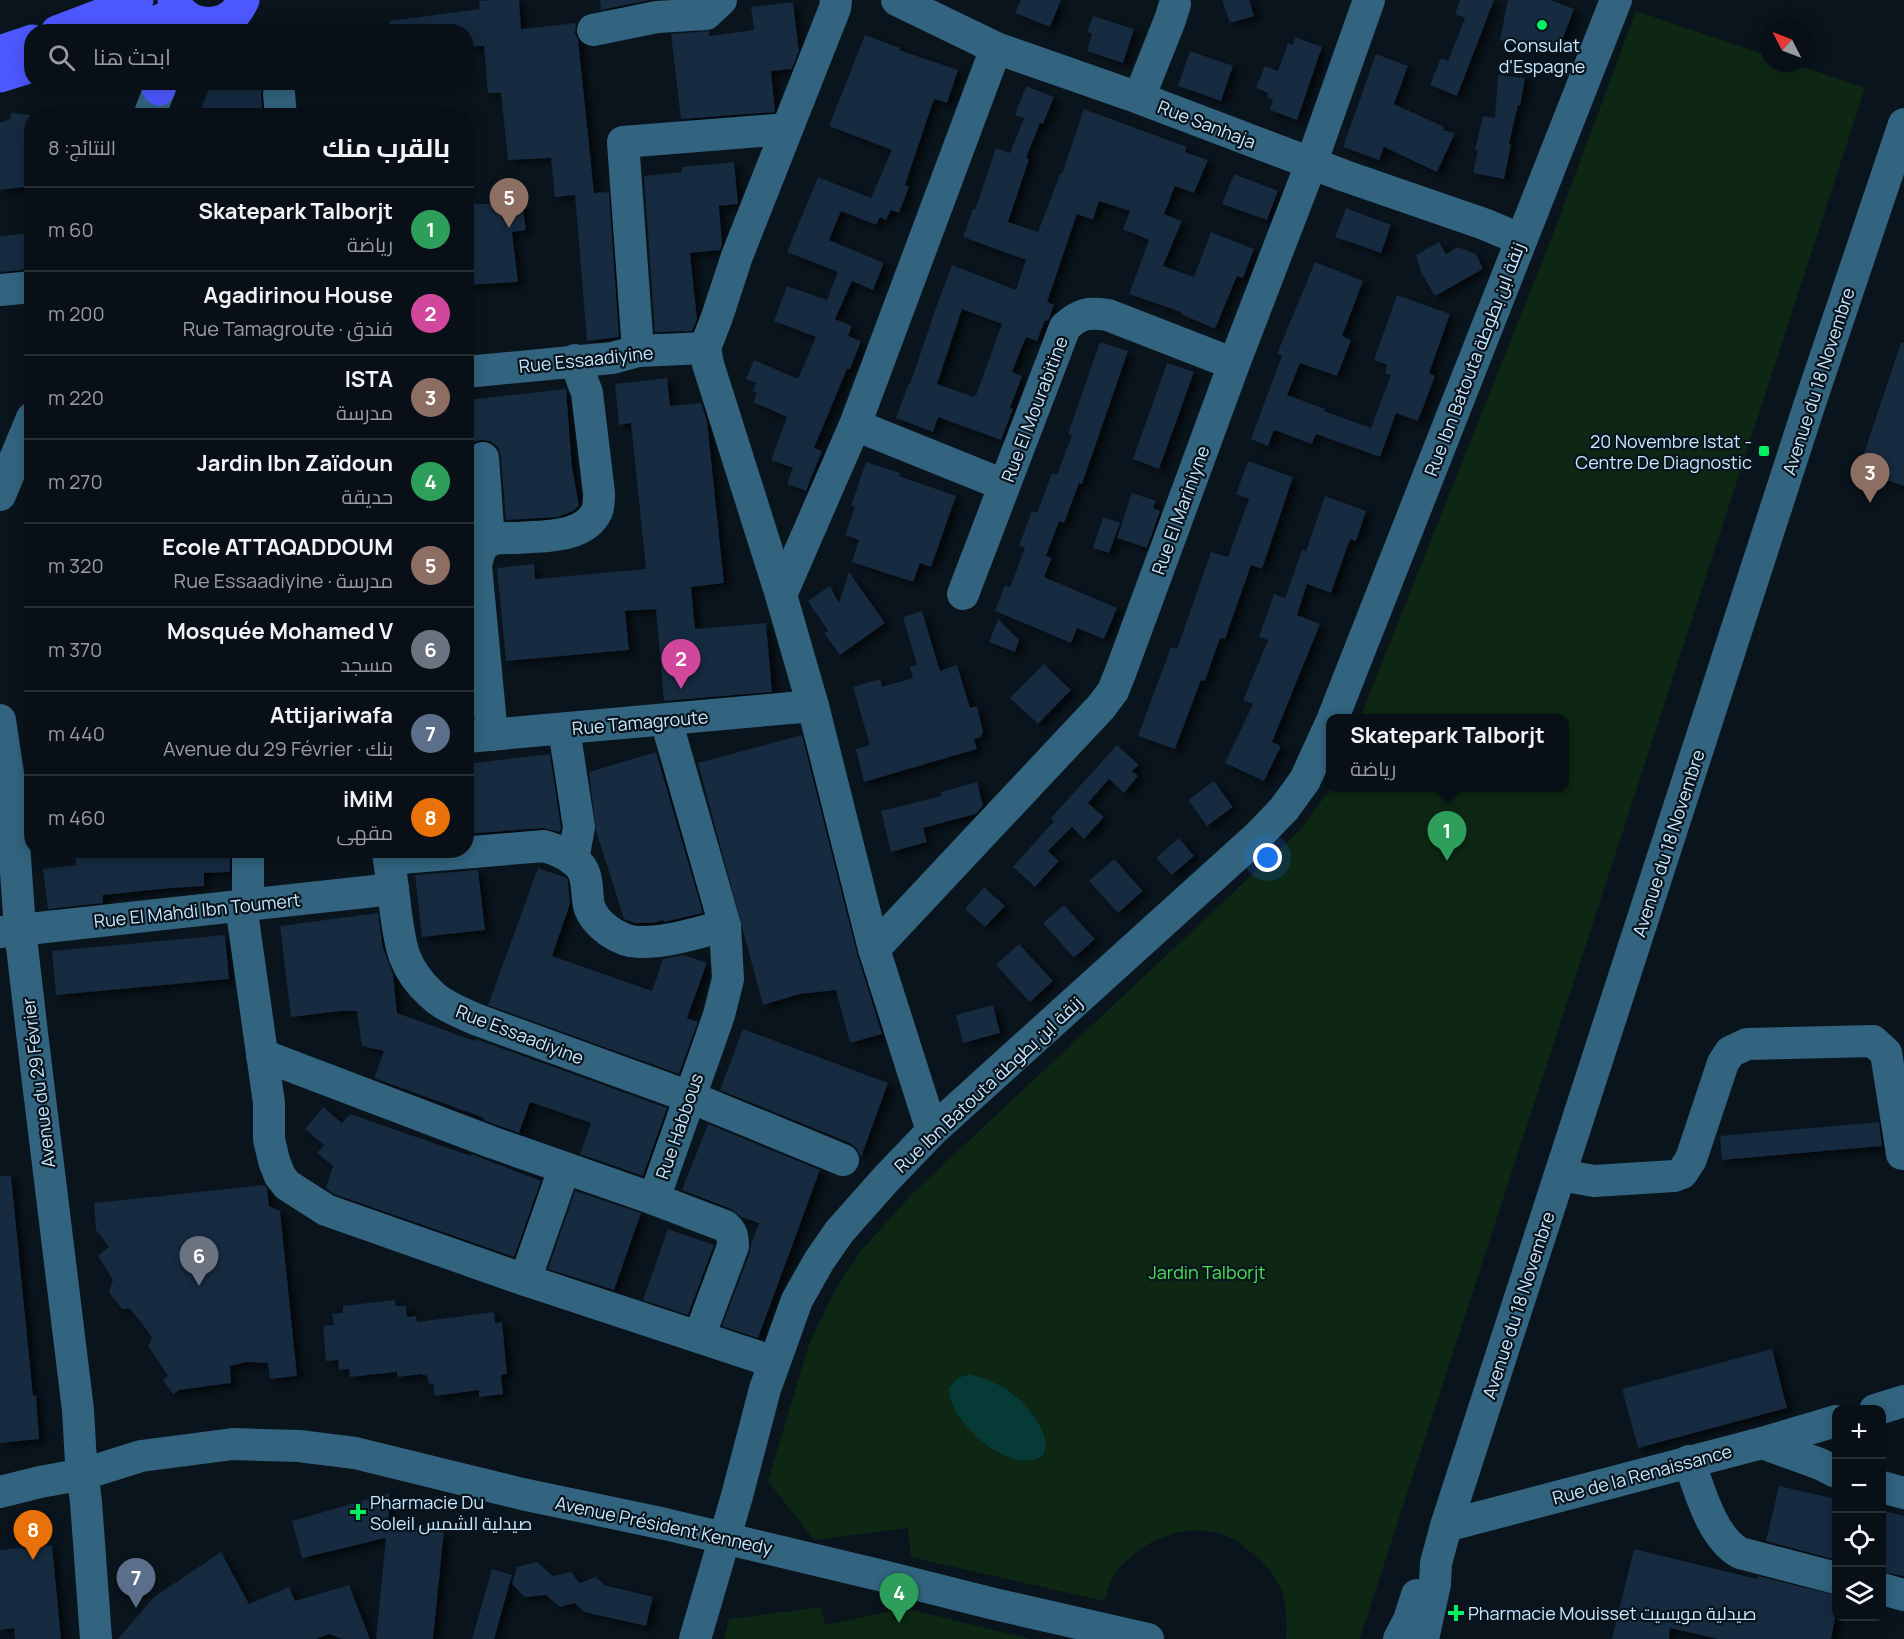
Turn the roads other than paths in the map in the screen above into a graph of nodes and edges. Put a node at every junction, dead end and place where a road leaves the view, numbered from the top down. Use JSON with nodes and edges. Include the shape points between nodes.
{"nodes":[{"id":1,"x":243,"y":0,"type":"edge"},
{"id":2,"x":251,"y":0,"type":"edge"},
{"id":3,"x":257,"y":0,"type":"edge"},
{"id":4,"x":721,"y":0,"type":"edge"},
{"id":5,"x":836,"y":0,"type":"edge"},
{"id":6,"x":897,"y":0,"type":"edge"},
{"id":7,"x":1369,"y":0,"type":"edge"},
{"id":8,"x":1616,"y":0,"type":"edge"},
{"id":9,"x":1175,"y":4,"type":"dead end"},
{"id":10,"x":123,"y":11,"type":"edge"},
{"id":11,"x":182,"y":16,"type":"edge"},
{"id":12,"x":82,"y":24,"type":"edge"},
{"id":13,"x":593,"y":30,"type":"dead end"},
{"id":14,"x":24,"y":44,"type":"edge"},
{"id":15,"x":996,"y":48,"type":"junction"},
{"id":16,"x":0,"y":52,"type":"edge"},
{"id":17,"x":24,"y":68,"type":"edge"},
{"id":18,"x":0,"y":76,"type":"edge"},
{"id":19,"x":1138,"y":98,"type":"junction"},
{"id":20,"x":1904,"y":124,"type":"edge"},
{"id":21,"x":787,"y":129,"type":"junction"},
{"id":22,"x":1311,"y":164,"type":"junction"},
{"id":23,"x":1520,"y":239,"type":"junction"},
{"id":24,"x":24,"y":287,"type":"edge"},
{"id":25,"x":0,"y":290,"type":"edge"},
{"id":26,"x":705,"y":348,"type":"junction"},
{"id":27,"x":638,"y":351,"type":"junction"},
{"id":28,"x":575,"y":360,"type":"junction"},
{"id":29,"x":1234,"y":364,"type":"junction"},
{"id":30,"x":474,"y":371,"type":"edge"},
{"id":31,"x":855,"y":425,"type":"junction"},
{"id":32,"x":24,"y":437,"type":"edge"},
{"id":33,"x":483,"y":458,"type":"dead end"},
{"id":34,"x":1004,"y":485,"type":"junction"},
{"id":35,"x":0,"y":495,"type":"edge"},
{"id":36,"x":478,"y":548,"type":"edge"},
{"id":37,"x":963,"y":594,"type":"dead end"},
{"id":38,"x":781,"y":595,"type":"junction"},
{"id":39,"x":813,"y":706,"type":"junction"},
{"id":40,"x":1335,"y":714,"type":"edge"},
{"id":41,"x":0,"y":720,"type":"edge"},
{"id":42,"x":666,"y":720,"type":"junction"},
{"id":43,"x":564,"y":729,"type":"junction"},
{"id":44,"x":1326,"y":734,"type":"edge"},
{"id":45,"x":479,"y":736,"type":"edge"},
{"id":46,"x":474,"y":855,"type":"edge"},
{"id":47,"x":247,"y":858,"type":"edge"},
{"id":48,"x":452,"y":858,"type":"edge"},
{"id":49,"x":573,"y":860,"type":"junction"},
{"id":50,"x":390,"y":866,"type":"edge"},
{"id":51,"x":244,"y":904,"type":"junction"},
{"id":52,"x":725,"y":926,"type":"junction"},
{"id":53,"x":10,"y":931,"type":"edge"},
{"id":54,"x":874,"y":949,"type":"junction"},
{"id":55,"x":262,"y":1055,"type":"junction"},
{"id":56,"x":690,"y":1097,"type":"junction"},
{"id":57,"x":932,"y":1131,"type":"junction"},
{"id":58,"x":1902,"y":1154,"type":"dead end"},
{"id":59,"x":843,"y":1160,"type":"dead end"},
{"id":60,"x":564,"y":1169,"type":"junction"},
{"id":61,"x":1560,"y":1175,"type":"junction"},
{"id":62,"x":654,"y":1199,"type":"junction"},
{"id":63,"x":525,"y":1280,"type":"junction"},
{"id":64,"x":699,"y":1337,"type":"junction"},
{"id":65,"x":774,"y":1362,"type":"junction"},
{"id":66,"x":1904,"y":1401,"type":"edge"},
{"id":67,"x":1886,"y":1407,"type":"edge"},
{"id":68,"x":1832,"y":1422,"type":"edge"},
{"id":69,"x":1762,"y":1443,"type":"junction"},
{"id":70,"x":82,"y":1460,"type":"junction"},
{"id":71,"x":1689,"y":1461,"type":"junction"},
{"id":72,"x":1832,"y":1470,"type":"edge"},
{"id":73,"x":1886,"y":1488,"type":"edge"},
{"id":74,"x":0,"y":1492,"type":"edge"},
{"id":75,"x":1904,"y":1493,"type":"edge"},
{"id":76,"x":1446,"y":1526,"type":"junction"},
{"id":77,"x":725,"y":1538,"type":"junction"},
{"id":78,"x":1436,"y":1563,"type":"junction"},
{"id":79,"x":1832,"y":1577,"type":"edge"},
{"id":80,"x":1886,"y":1590,"type":"edge"},
{"id":81,"x":1904,"y":1595,"type":"edge"},
{"id":82,"x":96,"y":1639,"type":"edge"},
{"id":83,"x":695,"y":1639,"type":"edge"},
{"id":84,"x":1148,"y":1639,"type":"edge"},
{"id":85,"x":1399,"y":1639,"type":"edge"},
{"id":86,"x":1423,"y":1639,"type":"edge"}],
"edges":[{"from":1,"to":11,"type":"main road","via":[[236,12],[222,22],[206,24]]},
{"from":2,"to":3,"type":"main road"},
{"from":4,"to":13,"type":"street","via":[[706,14],[657,17]]},
{"from":5,"to":21,"type":"street"},
{"from":6,"to":15,"type":"street","name":"Rue Sanhaja"},
{"from":7,"to":22,"type":"street","name":"Rue El Mariniyne"},
{"from":8,"to":23,"type":"street","name":"Rue Ibn Batouta زنقة ابن بطوطة"},
{"from":9,"to":19,"type":"street"},
{"from":10,"to":11,"type":"main road"},
{"from":10,"to":12,"type":"main road"},
{"from":14,"to":16,"type":"main road"},
{"from":15,"to":19,"type":"street","name":"Rue Sanhaja"},
{"from":15,"to":31,"type":"street"},
{"from":17,"to":18,"type":"main road"},
{"from":19,"to":22,"type":"street","name":"Rue Sanhaja"},
{"from":20,"to":61,"type":"street","name":"Avenue du 18 Novembre"},
{"from":21,"to":26,"type":"street"},
{"from":21,"to":27,"type":"street","via":[[623,142]]},
{"from":22,"to":23,"type":"street","name":"Rue Sanhaja"},
{"from":22,"to":29,"type":"street","name":"Rue El Mariniyne"},
{"from":23,"to":40,"type":"street","name":"Rue Ibn Batouta زنقة ابن بطوطة"},
{"from":24,"to":25,"type":"street"},
{"from":26,"to":27,"type":"street","name":"Rue Essaadiyine"},
{"from":26,"to":38,"type":"street"},
{"from":27,"to":28,"type":"street","name":"Rue Essaadiyine","via":[[612,358]]},
{"from":28,"to":30,"type":"street","name":"Rue Essaadiyine"},
{"from":28,"to":36,"type":"street","via":[[587,393],[598,509],[591,520],[573,532],[501,538]]},
{"from":29,"to":34,"type":"street","name":"Rue El Mourabitine","via":[[1108,315],[1083,314],[1065,327]]},
{"from":29,"to":54,"type":"street","name":"Rue El Mariniyne","via":[[1113,691]]},
{"from":31,"to":34,"type":"street"},
{"from":31,"to":38,"type":"street"},
{"from":32,"to":35,"type":"street"},
{"from":33,"to":36,"type":"street"},
{"from":34,"to":37,"type":"street","name":"Rue El Mourabitine"},
{"from":36,"to":45,"type":"street"},
{"from":38,"to":39,"type":"street"},
{"from":39,"to":42,"type":"street","name":"Rue Tamagroute"},
{"from":39,"to":54,"type":"street"},
{"from":41,"to":53,"type":"street","name":"Avenue du 29 Février","via":[[10,787]]},
{"from":42,"to":43,"type":"street","name":"Rue Tamagroute"},
{"from":42,"to":52,"type":"street","name":"Rue Habbous"},
{"from":43,"to":45,"type":"street","name":"Rue Tamagroute"},
{"from":43,"to":49,"type":"street","via":[[579,827]]},
{"from":44,"to":57,"type":"street","name":"Rue Ibn Batouta زنقة ابن بطوطة","via":[[1305,780],[1258,836]]},
{"from":46,"to":49,"type":"street","name":"Rue El Mahdi Ibn Toumert","via":[[544,846]]},
{"from":47,"to":51,"type":"street"},
{"from":48,"to":50,"type":"street","name":"Rue El Mahdi Ibn Toumert"},
{"from":49,"to":52,"type":"street","via":[[585,875],[590,908],[597,921],[615,934],[636,942],[660,941]]},
{"from":50,"to":51,"type":"street","name":"Rue El Mahdi Ibn Toumert"},
{"from":50,"to":56,"type":"street","name":"Rue Essaadiyine","via":[[402,951],[431,995],[475,1019]]},
{"from":51,"to":53,"type":"street","name":"Rue El Mahdi Ibn Toumert"},
{"from":51,"to":55,"type":"street"},
{"from":52,"to":56,"type":"street","name":"Rue Habbous","via":[[728,979]]},
{"from":53,"to":70,"type":"street","name":"Avenue du 29 Février"},
{"from":54,"to":57,"type":"street"},
{"from":55,"to":60,"type":"street","name":"Rue Habbous"},
{"from":55,"to":63,"type":"street","via":[[269,1139],[274,1161],[287,1185],[326,1210]]},
{"from":56,"to":59,"type":"street","name":"Rue Essaadiyine"},
{"from":56,"to":62,"type":"street","name":"Rue Habbous"},
{"from":57,"to":65,"type":"street","name":"Rue Ibn Batouta زنقة ابن بطوطة","via":[[839,1232],[819,1261],[797,1300]]},
{"from":58,"to":61,"type":"street","via":[[1887,1053],[1873,1041],[1747,1044],[1723,1062],[1691,1159],[1682,1173],[1594,1181]]},
{"from":60,"to":62,"type":"street","name":"Rue Habbous"},
{"from":60,"to":63,"type":"street"},
{"from":61,"to":76,"type":"street","name":"Avenue du 18 Novembre"},
{"from":62,"to":64,"type":"street","via":[[725,1226],[733,1238]]},
{"from":63,"to":64,"type":"street"},
{"from":64,"to":65,"type":"street"},
{"from":65,"to":77,"type":"street","name":"Rue Ibn Batouta زنقة ابن بطوطة"},
{"from":66,"to":67,"type":"street"},
{"from":68,"to":69,"type":"street","name":"Rue de la Renaissance"},
{"from":69,"to":71,"type":"street","name":"Rue de la Renaissance"},
{"from":69,"to":72,"type":"street"},
{"from":70,"to":74,"type":"street","name":"Avenue Président Kennedy","via":[[40,1482]]},
{"from":70,"to":77,"type":"street","name":"Avenue Président Kennedy","via":[[233,1444],[299,1446],[355,1453]]},
{"from":70,"to":82,"type":"street","name":"Avenue du 29 Février"},
{"from":71,"to":76,"type":"street","name":"Rue de la Renaissance"},
{"from":71,"to":79,"type":"street","via":[[1704,1504],[1732,1549]]},
{"from":73,"to":75,"type":"street"},
{"from":76,"to":78,"type":"street","name":"Avenue du 18 Novembre"},
{"from":77,"to":83,"type":"street","name":"Rue Ibn Batouta زنقة ابن بطوطة"},
{"from":77,"to":84,"type":"street","name":"Avenue Président Kennedy"},
{"from":78,"to":85,"type":"street","name":"Avenue du 18 Novembre","via":[[1419,1589]]},
{"from":78,"to":86,"type":"street","name":"Avenue du 18 Novembre","via":[[1436,1584]]},
{"from":80,"to":81,"type":"street"}]}
